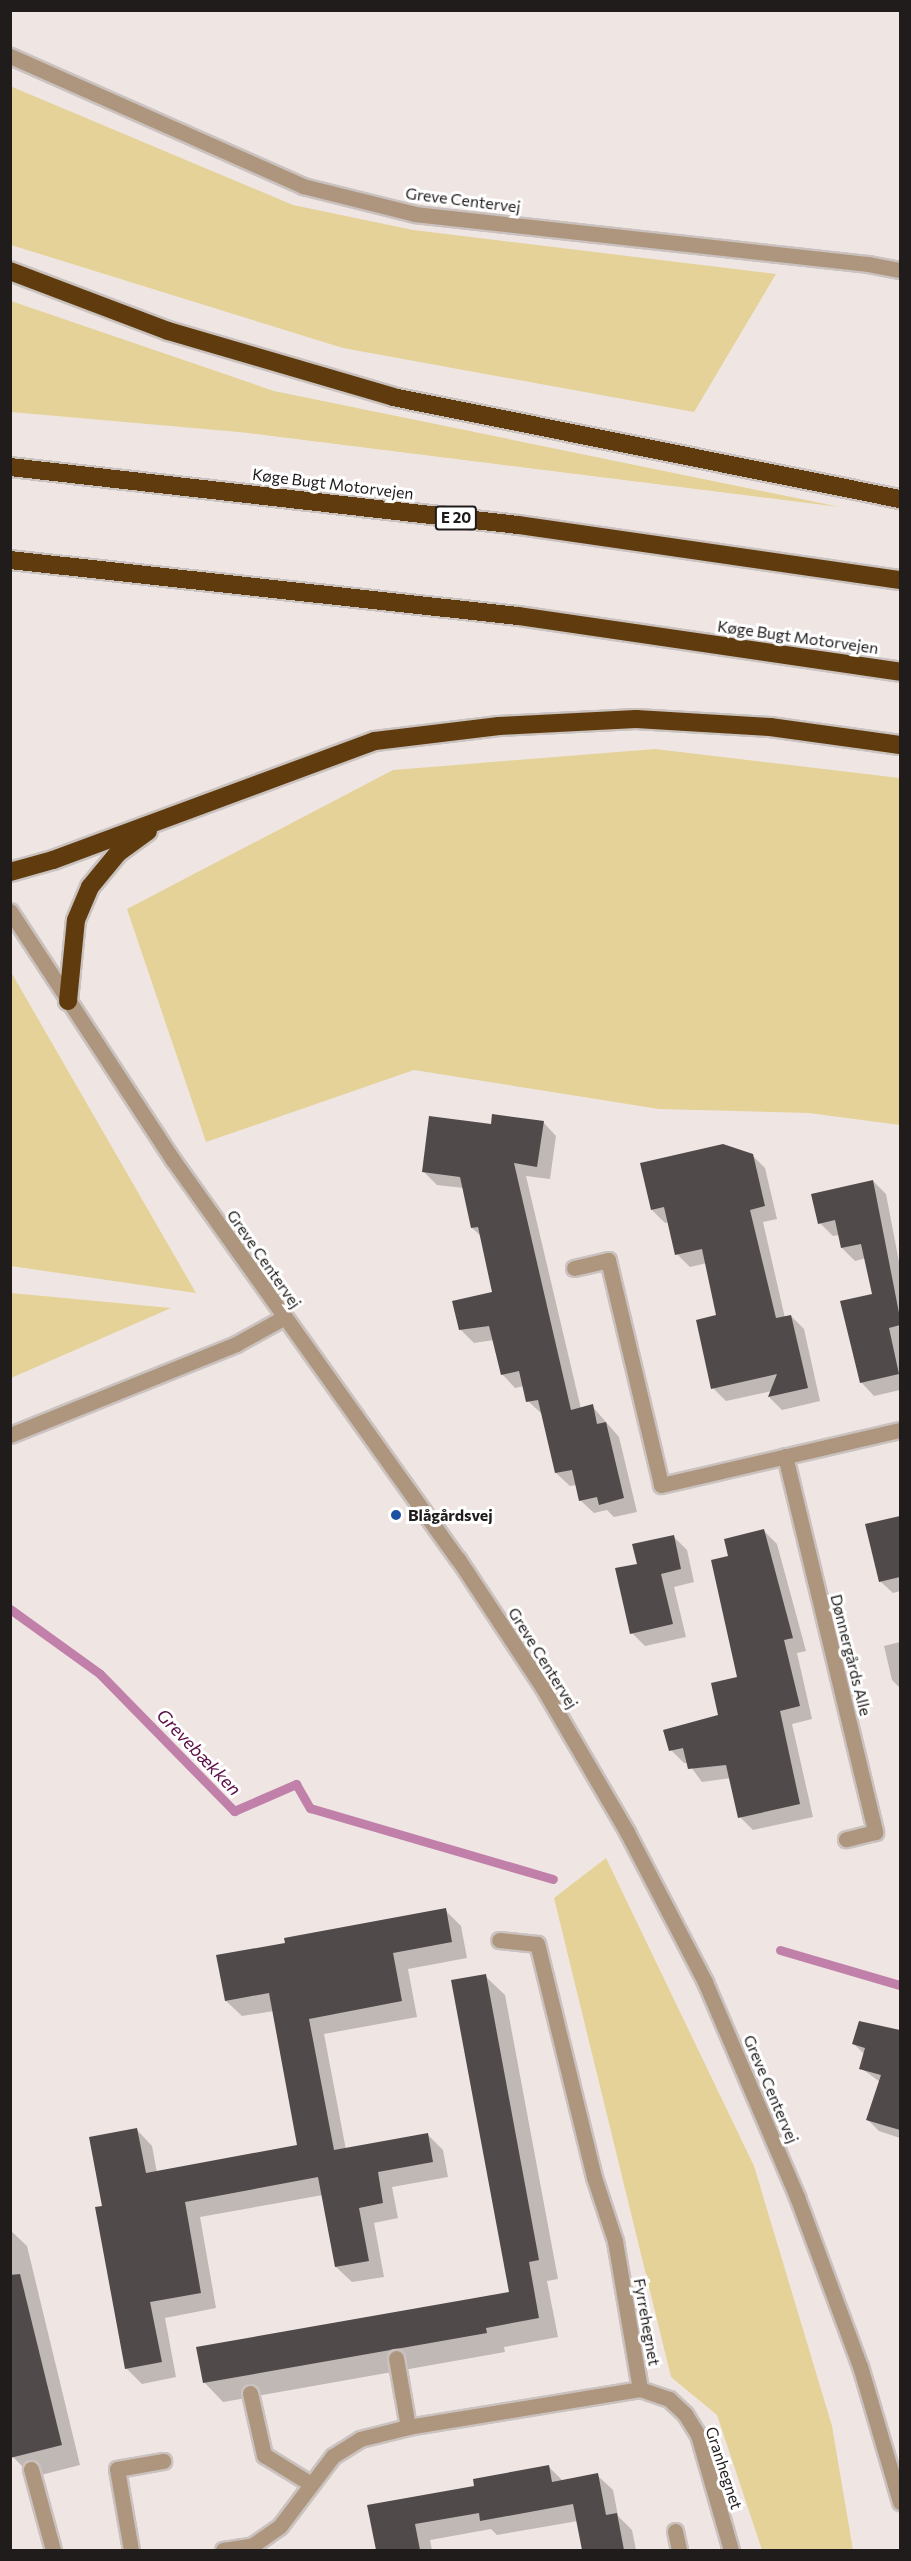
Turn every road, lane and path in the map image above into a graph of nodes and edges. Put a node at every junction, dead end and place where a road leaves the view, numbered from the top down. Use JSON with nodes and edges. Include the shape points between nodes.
{"nodes":[{"id":1,"x":10,"y":56,"type":"edge"},
{"id":2,"x":900,"y":270,"type":"edge"},
{"id":3,"x":10,"y":271,"type":"edge"},
{"id":4,"x":10,"y":467,"type":"edge"},
{"id":5,"x":900,"y":499,"type":"edge"},
{"id":6,"x":10,"y":560,"type":"edge"},
{"id":7,"x":900,"y":580,"type":"edge"},
{"id":8,"x":900,"y":672,"type":"edge"},
{"id":9,"x":900,"y":745,"type":"edge"},
{"id":10,"x":166,"y":818,"type":"junction"},
{"id":11,"x":10,"y":872,"type":"edge"},
{"id":12,"x":10,"y":910,"type":"edge"},
{"id":13,"x":68,"y":1002,"type":"junction"},
{"id":14,"x":574,"y":1268,"type":"dead end"},
{"id":15,"x":283,"y":1318,"type":"junction"},
{"id":16,"x":900,"y":1430,"type":"edge"},
{"id":17,"x":10,"y":1435,"type":"edge"},
{"id":18,"x":784,"y":1456,"type":"junction"},
{"id":19,"x":846,"y":1839,"type":"dead end"},
{"id":20,"x":499,"y":1940,"type":"dead end"},
{"id":21,"x":396,"y":2358,"type":"dead end"},
{"id":22,"x":640,"y":2389,"type":"junction"},
{"id":23,"x":250,"y":2393,"type":"dead end"},
{"id":24,"x":408,"y":2427,"type":"junction"},
{"id":25,"x":163,"y":2461,"type":"dead end"},
{"id":26,"x":31,"y":2469,"type":"dead end"},
{"id":27,"x":311,"y":2484,"type":"junction"},
{"id":28,"x":900,"y":2502,"type":"edge"},
{"id":29,"x":675,"y":2531,"type":"dead end"},
{"id":30,"x":53,"y":2550,"type":"edge"},
{"id":31,"x":131,"y":2550,"type":"edge"},
{"id":32,"x":223,"y":2550,"type":"edge"},
{"id":33,"x":679,"y":2550,"type":"edge"},
{"id":34,"x":731,"y":2550,"type":"edge"}],
"edges":[{"from":1,"to":2,"type":"street","name":"Greve Centervej","via":[[303,186],[404,211]]},
{"from":3,"to":5,"type":"highway","via":[[168,331],[393,397]]},
{"from":4,"to":7,"type":"highway","name":"Køge Bugt Motorvejen","number":"E 20","via":[[518,525]]},
{"from":6,"to":8,"type":"highway","name":"Køge Bugt Motorvejen","via":[[518,616]]},
{"from":9,"to":10,"type":"highway","via":[[770,727],[636,719],[499,726],[375,741]]},
{"from":10,"to":11,"type":"highway"},
{"from":10,"to":13,"type":"highway","via":[[118,853],[90,887],[76,920]]},
{"from":12,"to":13,"type":"street","name":"Greve Centervej"},
{"from":13,"to":15,"type":"street","name":"Greve Centervej"},
{"from":14,"to":18,"type":"street","via":[[608,1260],[661,1485]]},
{"from":15,"to":17,"type":"street","via":[[236,1344]]},
{"from":15,"to":28,"type":"street","name":"Greve Centervej","via":[[458,1559],[543,1688],[627,1832],[705,1982],[797,2197],[860,2366]]},
{"from":16,"to":18,"type":"street"},
{"from":18,"to":19,"type":"street","name":"Dønnergårds Alle","via":[[875,1832]]},
{"from":20,"to":22,"type":"street","name":"Fyrrehegnet","via":[[537,1944],[594,2177],[615,2241]]},
{"from":21,"to":24,"type":"street"},
{"from":22,"to":24,"type":"street","name":"Fyrrehegnet"},
{"from":22,"to":34,"type":"street","name":"Granhegnet","via":[[669,2399],[685,2414],[698,2435]]},
{"from":23,"to":27,"type":"street","via":[[264,2455]]},
{"from":24,"to":27,"type":"street","name":"Fyrrehegnet","via":[[360,2439],[333,2456]]},
{"from":25,"to":31,"type":"street","via":[[117,2469]]},
{"from":26,"to":30,"type":"street"},
{"from":27,"to":32,"type":"street","name":"Fyrrehegnet","via":[[280,2526],[253,2545]]},
{"from":29,"to":33,"type":"street"}]}
